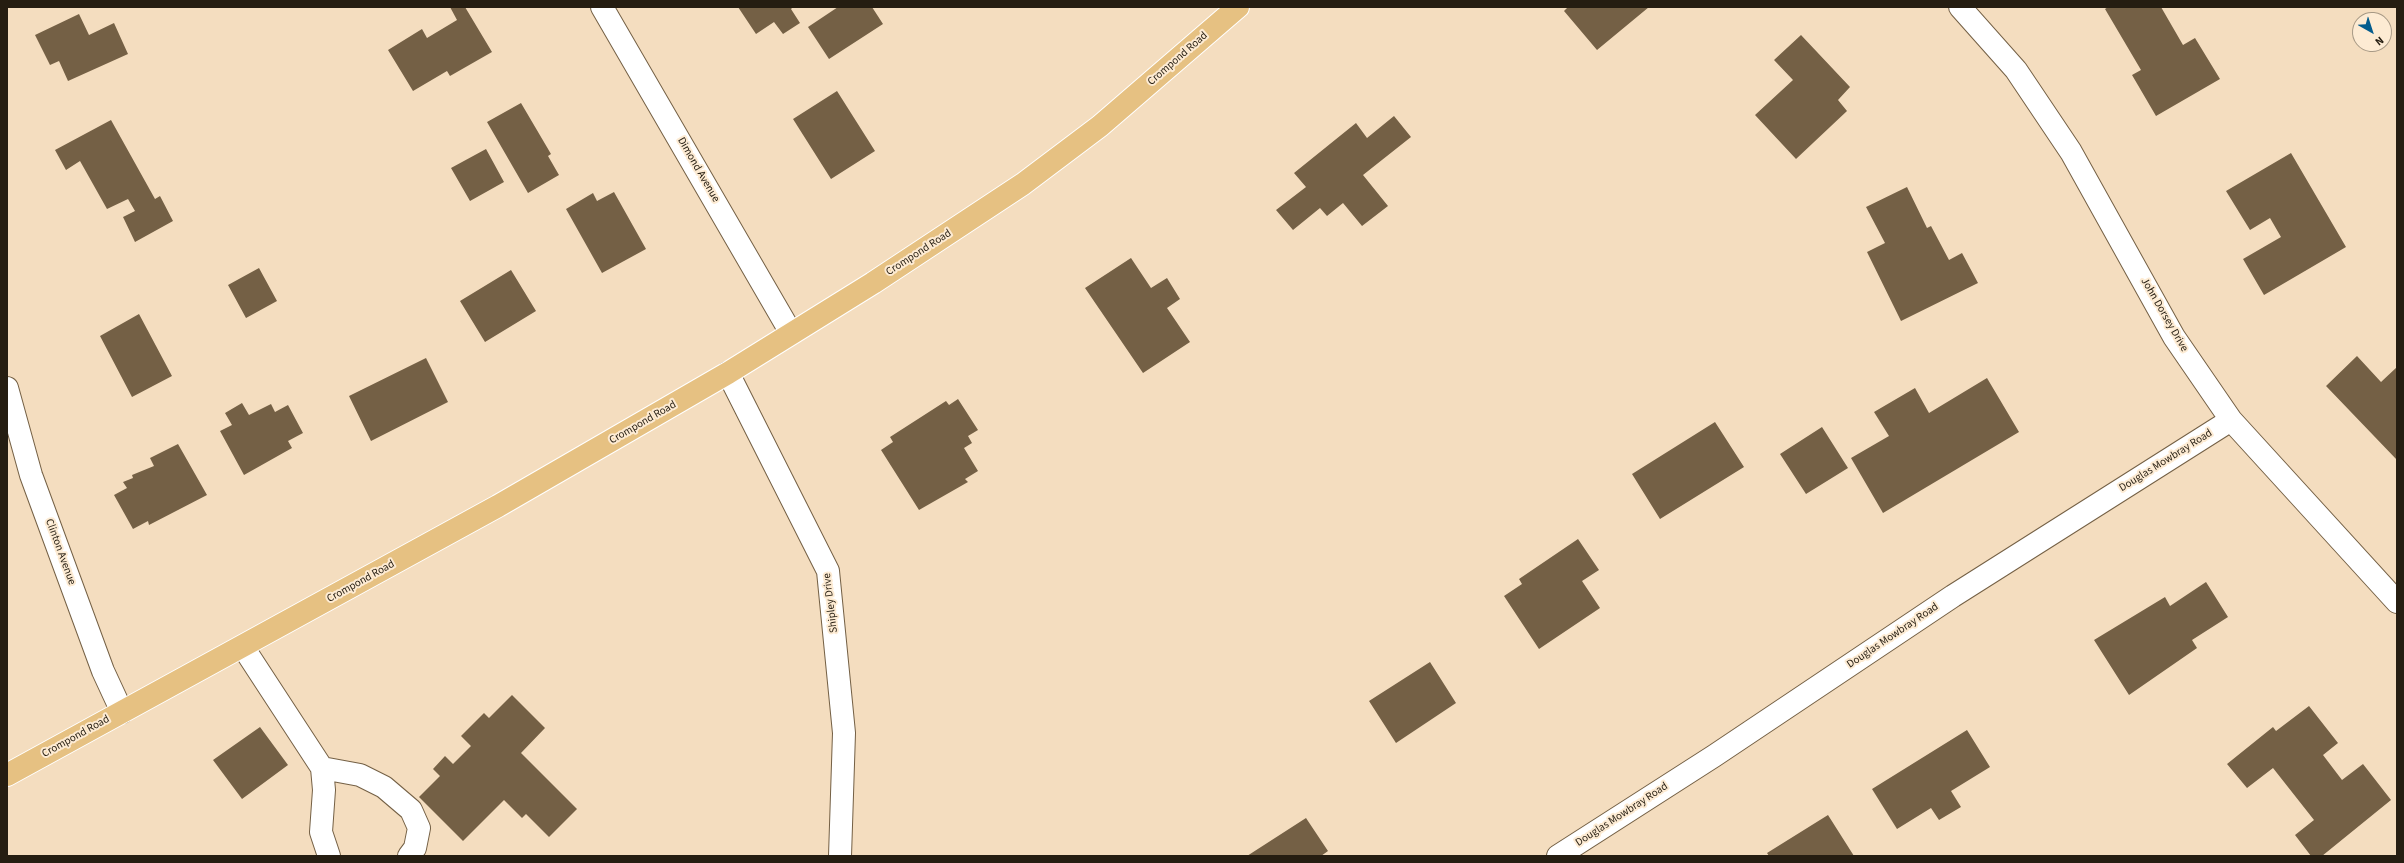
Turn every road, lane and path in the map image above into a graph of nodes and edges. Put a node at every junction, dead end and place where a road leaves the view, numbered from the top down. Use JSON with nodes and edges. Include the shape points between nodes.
{"nodes":[{"id":1,"x":602,"y":7,"type":"edge"},
{"id":2,"x":1238,"y":7,"type":"edge"},
{"id":3,"x":1960,"y":7,"type":"edge"},
{"id":4,"x":791,"y":333,"type":"junction"},
{"id":5,"x":728,"y":373,"type":"junction"},
{"id":6,"x":7,"y":388,"type":"edge"},
{"id":7,"x":2231,"y":420,"type":"junction"},
{"id":8,"x":2397,"y":602,"type":"edge"},
{"id":9,"x":242,"y":647,"type":"junction"},
{"id":10,"x":122,"y":712,"type":"junction"},
{"id":11,"x":322,"y":768,"type":"junction"},
{"id":12,"x":7,"y":775,"type":"edge"},
{"id":13,"x":329,"y":856,"type":"edge"},
{"id":14,"x":409,"y":856,"type":"edge"},
{"id":15,"x":840,"y":856,"type":"edge"},
{"id":16,"x":1558,"y":856,"type":"edge"}],
"edges":[{"from":1,"to":4,"type":"street","name":"Dimond Avenue"},
{"from":2,"to":4,"type":"main road","name":"Crompond Road","via":[[1100,126],[1023,184],[941,240]]},
{"from":3,"to":7,"type":"street","name":"John Dorsey Drive","via":[[2016,70],[2072,152],[2174,337]]},
{"from":4,"to":5,"type":"main road","name":"Crompond Road"},
{"from":5,"to":9,"type":"main road","name":"Crompond Road","via":[[498,506]]},
{"from":5,"to":15,"type":"street","name":"Shipley Drive","via":[[828,572],[844,733]]},
{"from":6,"to":10,"type":"street","name":"Clinton Avenue","via":[[32,475],[103,671]]},
{"from":7,"to":8,"type":"street","name":"John Dorsey Drive"},
{"from":7,"to":16,"type":"street","name":"Douglas Mowbray Road","via":[[1953,596],[1714,756]]},
{"from":9,"to":10,"type":"main road","name":"Crompond Road"},
{"from":9,"to":11,"type":"street"},
{"from":10,"to":12,"type":"main road","name":"Crompond Road"},
{"from":11,"to":13,"type":"street","via":[[324,790],[321,832]]},
{"from":11,"to":14,"type":"street","via":[[360,775],[384,787],[411,810],[419,828],[415,848]]}]}
